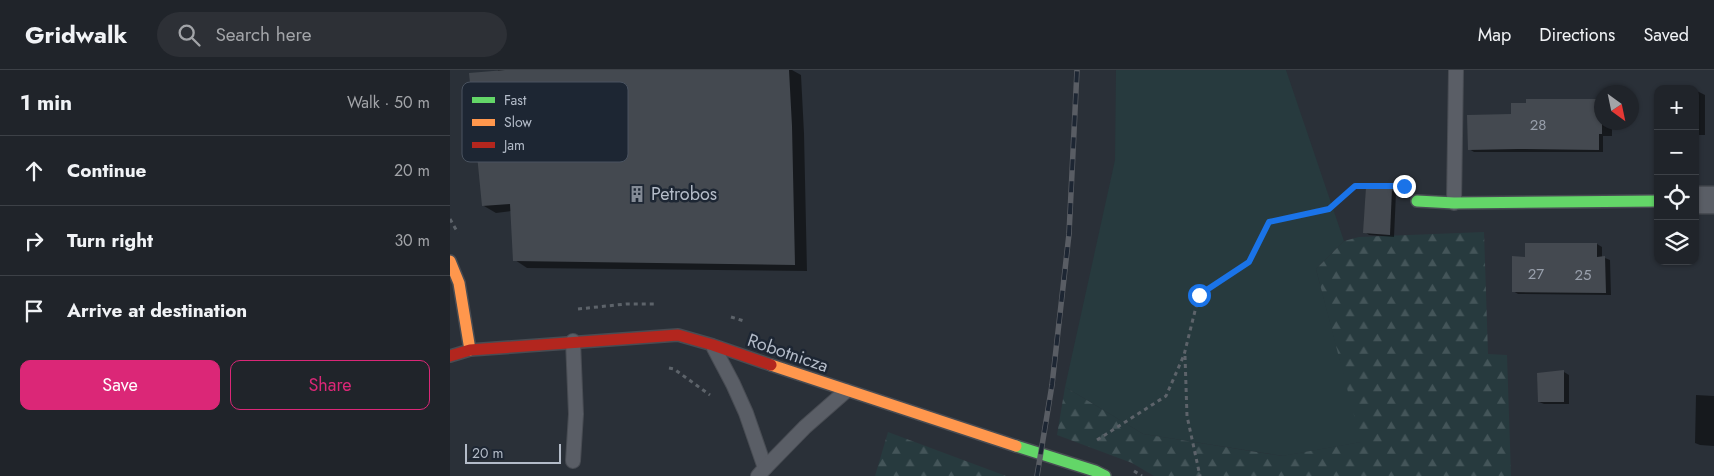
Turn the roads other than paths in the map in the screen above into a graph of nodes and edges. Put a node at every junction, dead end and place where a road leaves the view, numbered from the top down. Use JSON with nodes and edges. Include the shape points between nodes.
{"nodes":[{"id":1,"x":1456,"y":70,"type":"edge"},
{"id":2,"x":1699,"y":200,"type":"edge"},
{"id":3,"x":1714,"y":200,"type":"edge"},
{"id":4,"x":1417,"y":201,"type":"road end"},
{"id":5,"x":1654,"y":201,"type":"edge"},
{"id":6,"x":1454,"y":203,"type":"junction"},
{"id":7,"x":450,"y":261,"type":"edge"},
{"id":8,"x":573,"y":341,"type":"junction"},
{"id":9,"x":713,"y":345,"type":"junction"},
{"id":10,"x":470,"y":350,"type":"junction"},
{"id":11,"x":450,"y":356,"type":"edge"},
{"id":12,"x":846,"y":391,"type":"junction"},
{"id":13,"x":573,"y":461,"type":"dead end"},
{"id":14,"x":762,"y":472,"type":"edge"},
{"id":15,"x":1105,"y":476,"type":"edge"}],
"edges":[{"from":1,"to":6,"type":"lane"},
{"from":2,"to":3,"type":"street"},
{"from":4,"to":6,"type":"street"},
{"from":5,"to":6,"type":"street"},
{"from":7,"to":10,"type":"street","via":[[460,283]]},
{"from":8,"to":9,"type":"street","name":"Robotnicza","via":[[678,335]]},
{"from":8,"to":10,"type":"street","name":"Robotnicza"},
{"from":8,"to":13,"type":"lane","via":[[576,414]]},
{"from":9,"to":12,"type":"street","name":"Robotnicza"},
{"from":9,"to":14,"type":"lane","via":[[746,413]]},
{"from":10,"to":11,"type":"street","name":"Robotnicza"},
{"from":12,"to":14,"type":"lane"},
{"from":12,"to":15,"type":"street","name":"Robotnicza"}]}
